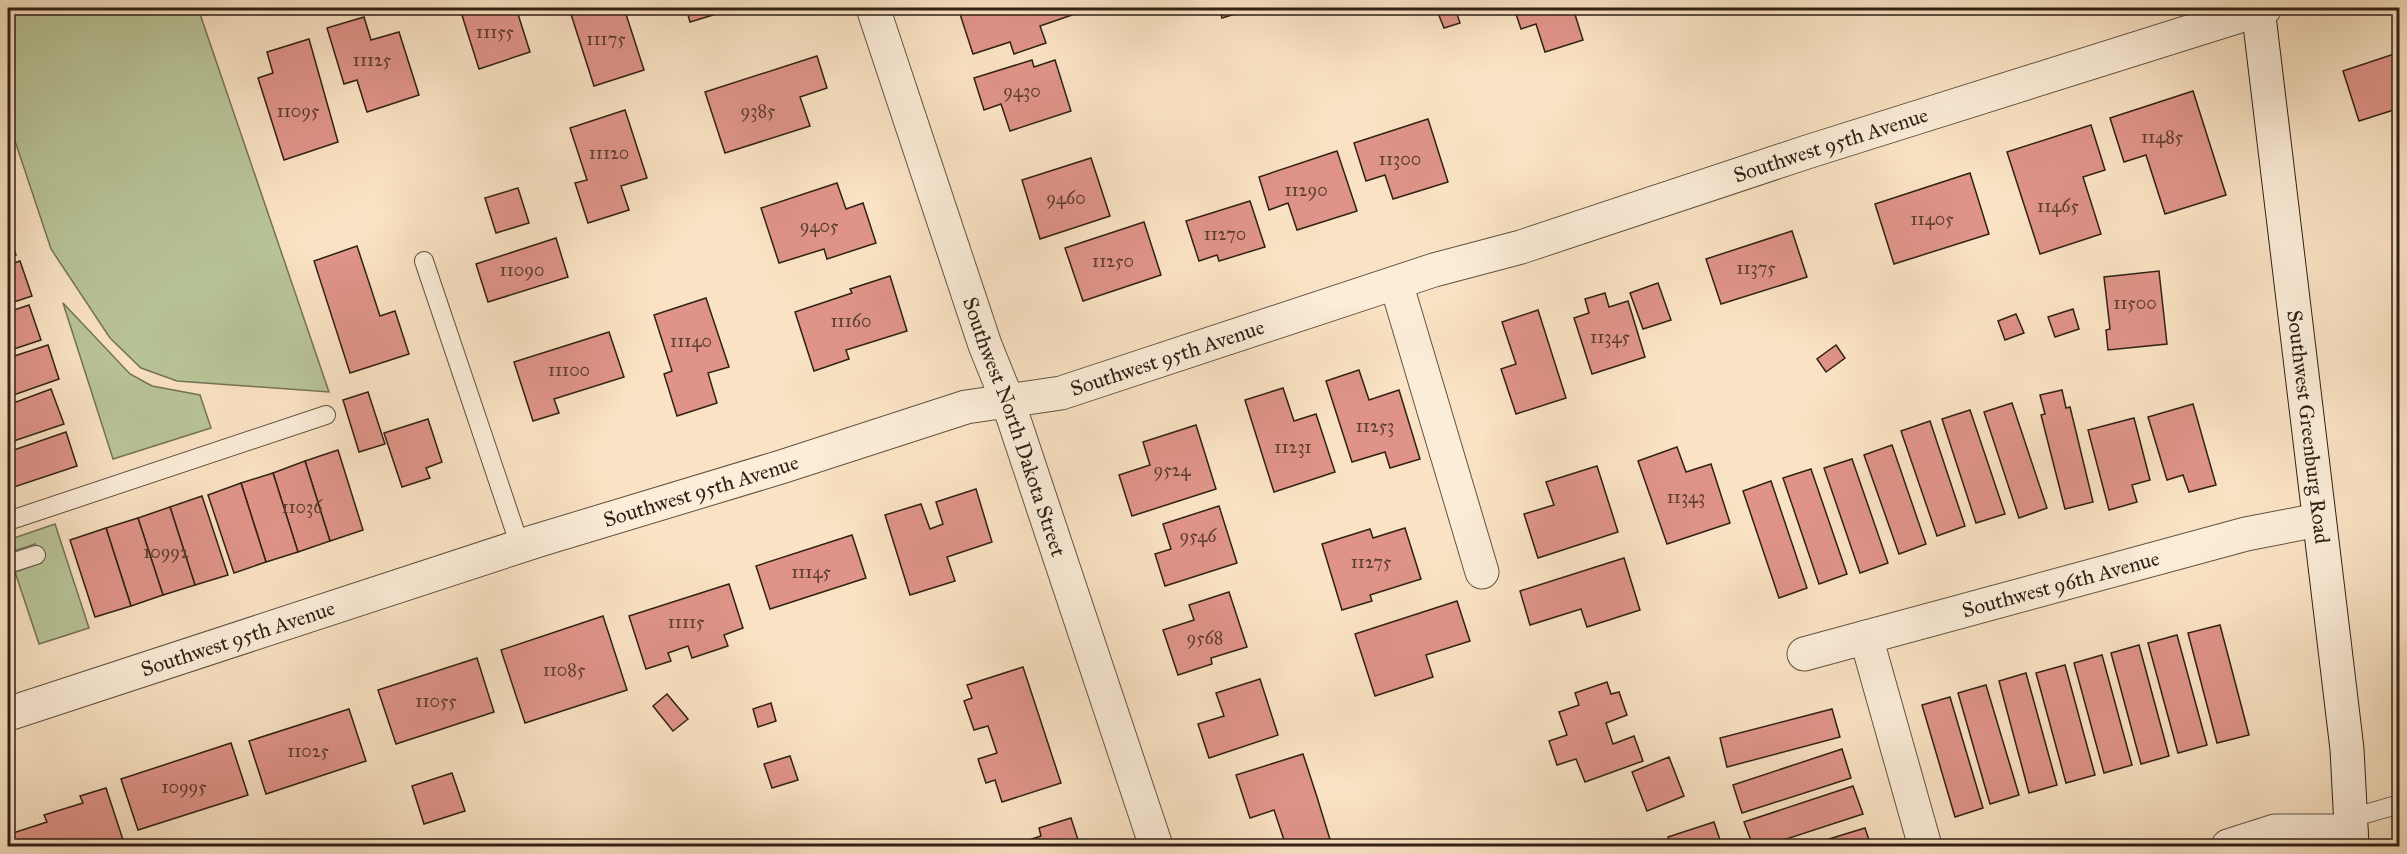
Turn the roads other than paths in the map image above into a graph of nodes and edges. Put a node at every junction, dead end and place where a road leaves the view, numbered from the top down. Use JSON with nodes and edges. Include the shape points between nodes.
{"nodes":[{"id":1,"x":873,"y":8,"type":"edge"},
{"id":2,"x":2260,"y":8,"type":"edge"},
{"id":3,"x":424,"y":261,"type":"dead end"},
{"id":4,"x":1396,"y":283,"type":"junction"},
{"id":5,"x":1008,"y":402,"type":"junction"},
{"id":6,"x":326,"y":415,"type":"dead end"},
{"id":7,"x":2318,"y":520,"type":"junction"},
{"id":8,"x":8,"y":521,"type":"edge"},
{"id":9,"x":520,"y":546,"type":"junction"},
{"id":10,"x":36,"y":555,"type":"dead end"},
{"id":11,"x":8,"y":564,"type":"edge"},
{"id":12,"x":1482,"y":572,"type":"dead end"},
{"id":13,"x":1866,"y":637,"type":"junction"},
{"id":14,"x":1804,"y":654,"type":"dead end"},
{"id":15,"x":8,"y":714,"type":"edge"},
{"id":16,"x":2400,"y":804,"type":"edge"},
{"id":17,"x":2351,"y":832,"type":"edge"},
{"id":18,"x":1156,"y":846,"type":"edge"},
{"id":19,"x":1925,"y":846,"type":"edge"},
{"id":20,"x":2228,"y":846,"type":"edge"}],
"edges":[{"from":1,"to":5,"type":"street","name":"Southwest North Dakota Street","via":[[985,345]]},
{"from":2,"to":4,"type":"street","name":"Southwest 95th Avenue","via":[[1521,247]]},
{"from":2,"to":7,"type":"street","name":"Southwest Greenburg Road"},
{"from":3,"to":9,"type":"lane"},
{"from":4,"to":5,"type":"street","name":"Southwest 95th Avenue","via":[[1061,393]]},
{"from":4,"to":12,"type":"street"},
{"from":5,"to":9,"type":"street","name":"Southwest 95th Avenue","via":[[966,407]]},
{"from":5,"to":18,"type":"street","name":"Southwest North Dakota Street"},
{"from":6,"to":8,"type":"lane"},
{"from":7,"to":13,"type":"street","name":"Southwest 96th Avenue","via":[[2246,534]]},
{"from":7,"to":17,"type":"street","name":"Southwest Greenburg Road","via":[[2347,749]]},
{"from":9,"to":15,"type":"street","name":"Southwest 95th Avenue"},
{"from":10,"to":11,"type":"lane"},
{"from":13,"to":14,"type":"street","name":"Southwest 96th Avenue"},
{"from":13,"to":19,"type":"street"},
{"from":16,"to":17,"type":"lane"},
{"from":17,"to":20,"type":"street","via":[[2275,831]]}]}
